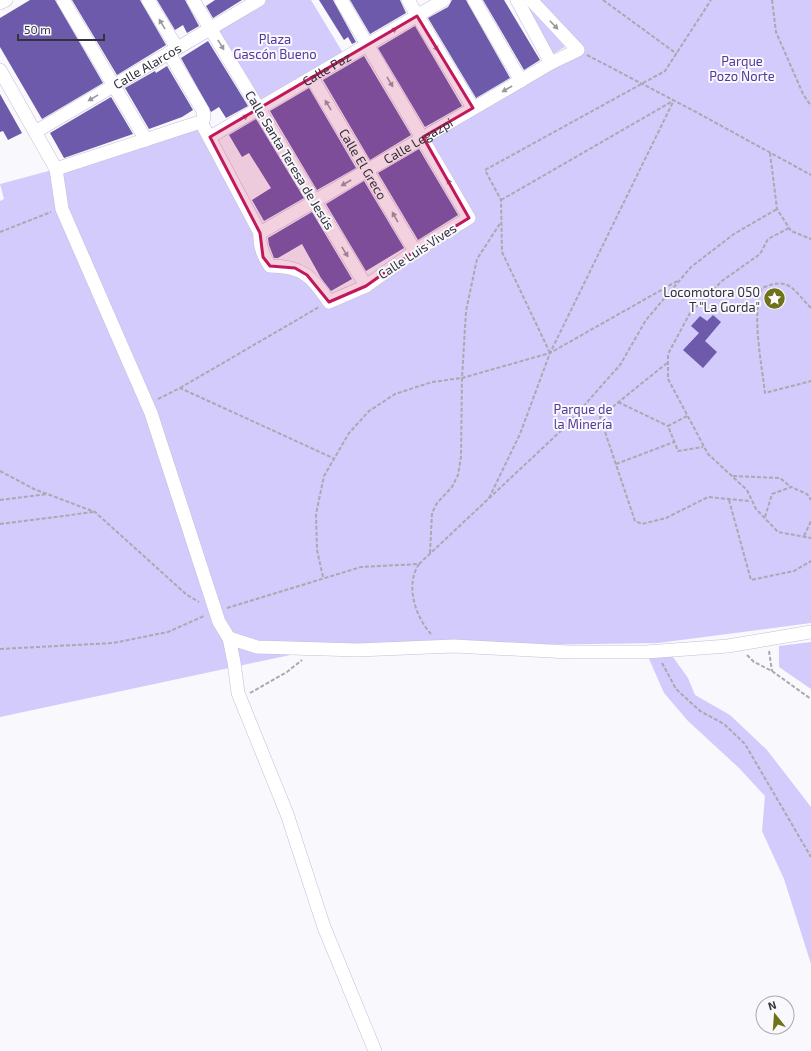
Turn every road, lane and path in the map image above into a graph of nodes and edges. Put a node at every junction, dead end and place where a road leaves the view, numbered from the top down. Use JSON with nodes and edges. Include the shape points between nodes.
{"nodes":[{"id":1,"x":6,"y":0,"type":"edge"},
{"id":2,"x":63,"y":0,"type":"edge"},
{"id":3,"x":148,"y":0,"type":"edge"},
{"id":4,"x":193,"y":0,"type":"edge"},
{"id":5,"x":259,"y":0,"type":"edge"},
{"id":6,"x":341,"y":0,"type":"edge"},
{"id":7,"x":408,"y":0,"type":"edge"},
{"id":8,"x":444,"y":0,"type":"edge"},
{"id":9,"x":474,"y":0,"type":"edge"},
{"id":10,"x":517,"y":0,"type":"edge"},
{"id":11,"x":531,"y":0,"type":"edge"},
{"id":12,"x":603,"y":0,"type":"edge"},
{"id":13,"x":710,"y":0,"type":"edge"},
{"id":14,"x":772,"y":0,"type":"edge"},
{"id":15,"x":0,"y":3,"type":"edge"},
{"id":16,"x":417,"y":16,"type":"junction"},
{"id":17,"x":210,"y":29,"type":"junction"},
{"id":18,"x":368,"y":45,"type":"junction"},
{"id":19,"x":578,"y":50,"type":"junction"},
{"id":20,"x":173,"y":51,"type":"junction"},
{"id":21,"x":677,"y":54,"type":"junction"},
{"id":22,"x":551,"y":63,"type":"junction"},
{"id":23,"x":0,"y":70,"type":"edge"},
{"id":24,"x":312,"y":78,"type":"junction"},
{"id":25,"x":521,"y":80,"type":"junction"},
{"id":26,"x":642,"y":84,"type":"junction"},
{"id":27,"x":114,"y":86,"type":"junction"},
{"id":28,"x":674,"y":100,"type":"junction"},
{"id":29,"x":811,"y":106,"type":"edge"},
{"id":30,"x":259,"y":108,"type":"junction"},
{"id":31,"x":473,"y":108,"type":"junction"},
{"id":32,"x":199,"y":123,"type":"junction"},
{"id":33,"x":35,"y":132,"type":"junction"},
{"id":34,"x":210,"y":137,"type":"junction"},
{"id":35,"x":423,"y":138,"type":"junction"},
{"id":36,"x":146,"y":140,"type":"junction"},
{"id":37,"x":770,"y":153,"type":"junction"},
{"id":38,"x":56,"y":169,"type":"junction"},
{"id":39,"x":368,"y":170,"type":"junction"},
{"id":40,"x":811,"y":175,"type":"edge"},
{"id":41,"x":501,"y":200,"type":"junction"},
{"id":42,"x":314,"y":202,"type":"junction"},
{"id":43,"x":62,"y":209,"type":"junction"},
{"id":44,"x":777,"y":209,"type":"junction"},
{"id":45,"x":501,"y":222,"type":"junction"},
{"id":46,"x":789,"y":228,"type":"junction"},
{"id":47,"x":0,"y":232,"type":"edge"},
{"id":48,"x":260,"y":234,"type":"junction"},
{"id":49,"x":811,"y":239,"type":"edge"},
{"id":50,"x":415,"y":250,"type":"junction"},
{"id":51,"x":682,"y":278,"type":"junction"},
{"id":52,"x":366,"y":286,"type":"junction"},
{"id":53,"x":328,"y":302,"type":"junction"},
{"id":54,"x":811,"y":308,"type":"edge"},
{"id":55,"x":550,"y":354,"type":"junction"},
{"id":56,"x":668,"y":363,"type":"junction"},
{"id":57,"x":462,"y":378,"type":"junction"},
{"id":58,"x":811,"y":381,"type":"edge"},
{"id":59,"x":180,"y":388,"type":"junction"},
{"id":60,"x":618,"y":402,"type":"junction"},
{"id":61,"x":148,"y":404,"type":"junction"},
{"id":62,"x":687,"y":416,"type":"junction"},
{"id":63,"x":668,"y":426,"type":"junction"},
{"id":64,"x":674,"y":442,"type":"junction"},
{"id":65,"x":704,"y":447,"type":"junction"},
{"id":66,"x":333,"y":458,"type":"junction"},
{"id":67,"x":616,"y":464,"type":"junction"},
{"id":68,"x":0,"y":471,"type":"edge"},
{"id":69,"x":732,"y":476,"type":"junction"},
{"id":70,"x":791,"y":487,"type":"junction"},
{"id":71,"x":47,"y":494,"type":"junction"},
{"id":72,"x":729,"y":499,"type":"junction"},
{"id":73,"x":0,"y":500,"type":"edge"},
{"id":74,"x":749,"y":500,"type":"dead end"},
{"id":75,"x":811,"y":500,"type":"edge"},
{"id":76,"x":487,"y":501,"type":"junction"},
{"id":77,"x":95,"y":512,"type":"junction"},
{"id":78,"x":765,"y":517,"type":"junction"},
{"id":79,"x":811,"y":521,"type":"edge"},
{"id":80,"x":0,"y":524,"type":"edge"},
{"id":81,"x":804,"y":537,"type":"junction"},
{"id":82,"x":811,"y":538,"type":"edge"},
{"id":83,"x":430,"y":554,"type":"junction"},
{"id":84,"x":811,"y":561,"type":"edge"},
{"id":85,"x":419,"y":564,"type":"junction"},
{"id":86,"x":323,"y":577,"type":"junction"},
{"id":87,"x":216,"y":612,"type":"junction"},
{"id":88,"x":811,"y":632,"type":"edge"},
{"id":89,"x":229,"y":638,"type":"junction"},
{"id":90,"x":768,"y":639,"type":"junction"},
{"id":91,"x":737,"y":645,"type":"junction"},
{"id":92,"x":443,"y":646,"type":"junction"},
{"id":93,"x":309,"y":649,"type":"junction"},
{"id":94,"x":0,"y":650,"type":"edge"},
{"id":95,"x":656,"y":651,"type":"junction"},
{"id":96,"x":772,"y":671,"type":"junction"},
{"id":97,"x":811,"y":699,"type":"edge"},
{"id":98,"x":241,"y":700,"type":"junction"},
{"id":99,"x":811,"y":857,"type":"edge"},
{"id":100,"x":374,"y":1051,"type":"edge"}],
"edges":[{"from":1,"to":15,"type":"street"},
{"from":2,"to":27,"type":"street"},
{"from":20,"to":3,"type":"street","one_way":true},
{"from":4,"to":17,"type":"street","name":"Calle Santa Teresa de Jesús"},
{"from":5,"to":17,"type":"street","name":"Calle Alarcos"},
{"from":6,"to":18,"type":"street"},
{"from":7,"to":16,"type":"street"},
{"from":8,"to":16,"type":"street","name":"Calle Paz"},
{"from":9,"to":25,"type":"street"},
{"from":10,"to":22,"type":"street"},
{"from":11,"to":19,"type":"street","one_way":true},
{"from":12,"to":21,"type":"path"},
{"from":13,"to":21,"type":"path"},
{"from":14,"to":29,"type":"path","via":[[776,32],[803,94]]},
{"from":18,"to":16,"type":"street","name":"Calle Paz","one_way":true},
{"from":16,"to":31,"type":"street","one_way":true},
{"from":17,"to":20,"type":"street","name":"Calle Alarcos"},
{"from":17,"to":30,"type":"street","name":"Calle Santa Teresa de Jesús","one_way":true},
{"from":18,"to":24,"type":"street","name":"Calle Paz"},
{"from":18,"to":35,"type":"street","one_way":true},
{"from":19,"to":22,"type":"street","name":"Calle Legazpi"},
{"from":19,"to":26,"type":"path"},
{"from":20,"to":27,"type":"street","name":"Calle Alarcos"},
{"from":20,"to":32,"type":"street","via":[[203,111],[204,117]]},
{"from":21,"to":26,"type":"path","via":[[665,71]]},
{"from":22,"to":25,"type":"street","name":"Calle Legazpi"},
{"from":23,"to":33,"type":"street"},
{"from":24,"to":30,"type":"street","name":"Calle Paz"},
{"from":39,"to":24,"type":"street","name":"Calle El Greco","one_way":true},
{"from":25,"to":31,"type":"street","name":"Calle Legazpi","one_way":true},
{"from":26,"to":28,"type":"path"},
{"from":26,"to":41,"type":"path","via":[[485,170]]},
{"from":27,"to":33,"type":"street","name":"Calle Alarcos","one_way":true},
{"from":27,"to":36,"type":"street"},
{"from":28,"to":37,"type":"path"},
{"from":28,"to":41,"type":"path"},
{"from":28,"to":55,"type":"path"},
{"from":34,"to":30,"type":"street","name":"Calle Paz","one_way":true},
{"from":30,"to":42,"type":"street","name":"Calle Santa Teresa de Jesús"},
{"from":31,"to":35,"type":"street","name":"Calle Legazpi"},
{"from":32,"to":34,"type":"street"},
{"from":32,"to":36,"type":"street"},
{"from":33,"to":38,"type":"street"},
{"from":34,"to":48,"type":"street"},
{"from":35,"to":39,"type":"street","name":"Calle Legazpi"},
{"from":50,"to":35,"type":"street","name":"Calle Luis Vives","one_way":true,"via":[[469,218]]},
{"from":36,"to":38,"type":"street"},
{"from":37,"to":40,"type":"path"},
{"from":37,"to":44,"type":"path"},
{"from":38,"to":43,"type":"street"},
{"from":39,"to":42,"type":"street","name":"Calle Legazpi","one_way":true},
{"from":50,"to":39,"type":"street","name":"Calle El Greco","one_way":true},
{"from":41,"to":45,"type":"path"},
{"from":42,"to":48,"type":"street","name":"Calle Legazpi"},
{"from":42,"to":52,"type":"street","name":"Calle Santa Teresa de Jesús","one_way":true},
{"from":43,"to":47,"type":"path"},
{"from":43,"to":61,"type":"street"},
{"from":44,"to":46,"type":"path"},
{"from":44,"to":51,"type":"path","via":[[734,234],[691,267]]},
{"from":45,"to":55,"type":"path","via":[[502,252]]},
{"from":45,"to":57,"type":"path","via":[[477,259],[466,311]]},
{"from":46,"to":49,"type":"path"},
{"from":46,"to":56,"type":"path","via":[[768,239],[760,254],[722,281],[690,313],[668,354]]},
{"from":48,"to":53,"type":"street","via":[[259,242],[263,257],[270,266],[294,268],[307,274],[317,283]]},
{"from":50,"to":52,"type":"street","name":"Calle Luis Vives"},
{"from":51,"to":55,"type":"path"},
{"from":51,"to":76,"type":"path","via":[[646,320],[620,365],[565,427]]},
{"from":52,"to":53,"type":"street"},
{"from":53,"to":59,"type":"path"},
{"from":54,"to":58,"type":"path","via":[[791,285],[776,283],[762,288],[758,298],[759,342],[765,393]]},
{"from":55,"to":57,"type":"path"},
{"from":55,"to":76,"type":"path","via":[[523,428]]},
{"from":56,"to":60,"type":"path"},
{"from":56,"to":62,"type":"path","via":[[668,379]]},
{"from":57,"to":66,"type":"path","via":[[432,382],[394,394],[358,422]]},
{"from":57,"to":83,"type":"path","via":[[461,457],[458,475],[452,487],[436,503],[432,513]]},
{"from":59,"to":61,"type":"path"},
{"from":59,"to":66,"type":"path"},
{"from":60,"to":63,"type":"path"},
{"from":60,"to":67,"type":"path","via":[[600,417]]},
{"from":61,"to":87,"type":"street"},
{"from":62,"to":63,"type":"path"},
{"from":62,"to":65,"type":"path"},
{"from":63,"to":64,"type":"path"},
{"from":64,"to":65,"type":"path","via":[[678,451]]},
{"from":64,"to":67,"type":"path"},
{"from":65,"to":69,"type":"path"},
{"from":66,"to":86,"type":"path","via":[[324,476],[316,514],[317,550]]},
{"from":67,"to":72,"type":"path","via":[[635,521],[642,524],[666,518],[708,497]]},
{"from":68,"to":71,"type":"path"},
{"from":69,"to":70,"type":"path","via":[[780,478]]},
{"from":69,"to":78,"type":"path","via":[[747,490],[756,509]]},
{"from":70,"to":75,"type":"path","via":[[807,494]]},
{"from":70,"to":78,"type":"path","via":[[772,494]]},
{"from":71,"to":73,"type":"path"},
{"from":71,"to":77,"type":"path"},
{"from":72,"to":74,"type":"path"},
{"from":72,"to":84,"type":"path","via":[[751,580],[794,571]]},
{"from":76,"to":83,"type":"path"},
{"from":77,"to":80,"type":"path"},
{"from":77,"to":87,"type":"path","via":[[186,595]]},
{"from":78,"to":81,"type":"path","via":[[778,532]]},
{"from":79,"to":81,"type":"path"},
{"from":81,"to":82,"type":"path"},
{"from":83,"to":85,"type":"path"},
{"from":85,"to":86,"type":"path","via":[[361,567]]},
{"from":85,"to":92,"type":"path","via":[[414,571],[413,581],[415,606],[427,630]]},
{"from":86,"to":87,"type":"path"},
{"from":87,"to":89,"type":"street"},
{"from":87,"to":94,"type":"path","via":[[168,632],[113,643]]},
{"from":88,"to":90,"type":"street"},
{"from":89,"to":93,"type":"street","via":[[257,648]]},
{"from":89,"to":98,"type":"street"},
{"from":90,"to":91,"type":"street"},
{"from":90,"to":96,"type":"path"},
{"from":91,"to":95,"type":"street"},
{"from":91,"to":96,"type":"path","via":[[754,662]]},
{"from":92,"to":93,"type":"street","via":[[358,650]]},
{"from":92,"to":95,"type":"street","via":[[569,652]]},
{"from":93,"to":98,"type":"path","via":[[287,672]]},
{"from":95,"to":99,"type":"path","via":[[676,689],[700,712],[724,724],[745,744]]},
{"from":96,"to":97,"type":"path"},
{"from":98,"to":100,"type":"street","via":[[287,814],[324,927]]}]}
